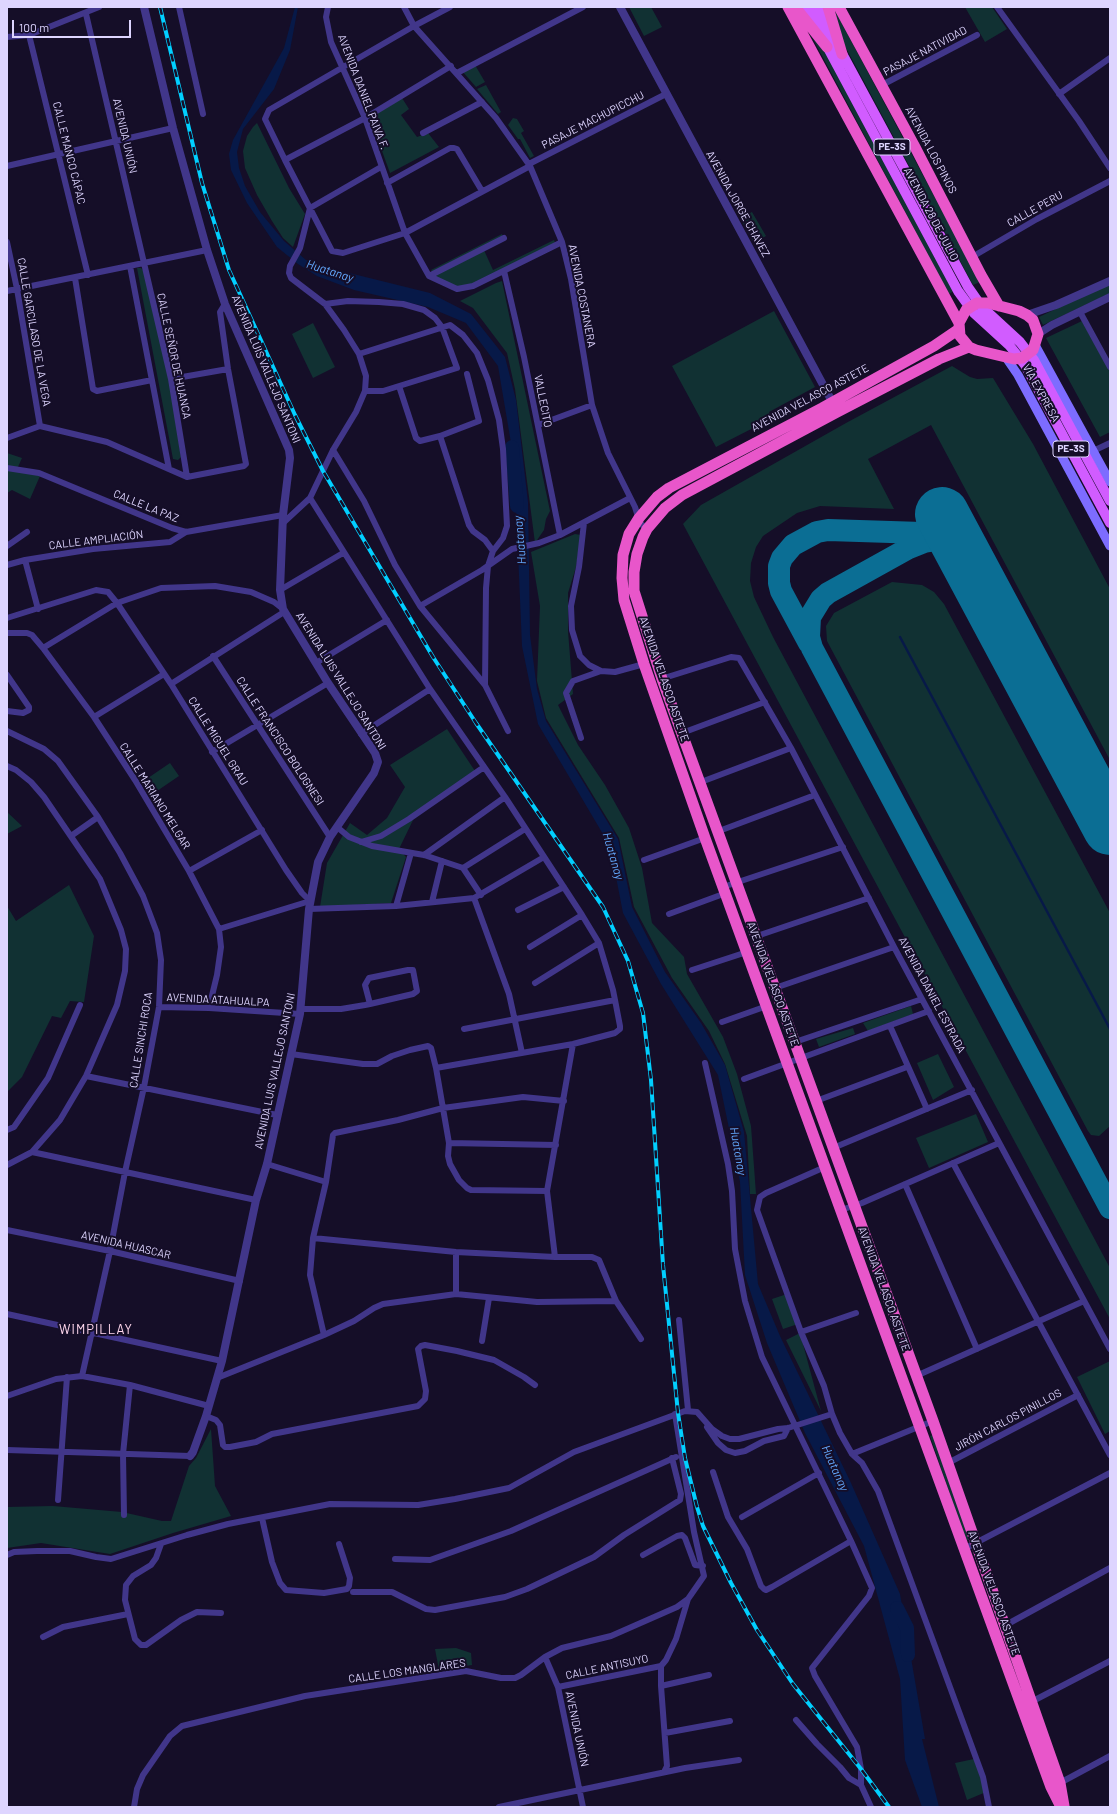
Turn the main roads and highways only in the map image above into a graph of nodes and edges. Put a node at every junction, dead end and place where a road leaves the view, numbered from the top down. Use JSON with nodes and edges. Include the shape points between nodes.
{"nodes":[{"id":1,"x":788,"y":7,"type":"edge"},
{"id":2,"x":795,"y":7,"type":"edge"},
{"id":3,"x":806,"y":7,"type":"edge"},
{"id":4,"x":817,"y":7,"type":"edge"},
{"id":5,"x":828,"y":7,"type":"edge"},
{"id":6,"x":839,"y":7,"type":"edge"},
{"id":7,"x":827,"y":47,"type":"junction"},
{"id":8,"x":842,"y":54,"type":"junction"},
{"id":9,"x":963,"y":289,"type":"junction"},
{"id":10,"x":999,"y":306,"type":"junction"},
{"id":11,"x":959,"y":326,"type":"junction"},
{"id":12,"x":1037,"y":340,"type":"junction"},
{"id":13,"x":968,"y":347,"type":"junction"},
{"id":14,"x":1007,"y":358,"type":"junction"},
{"id":15,"x":1036,"y":373,"type":"junction"},
{"id":16,"x":834,"y":407,"type":"junction"},
{"id":17,"x":1110,"y":482,"type":"edge"},
{"id":18,"x":1110,"y":501,"type":"edge"},
{"id":19,"x":1110,"y":523,"type":"edge"},
{"id":20,"x":1110,"y":546,"type":"edge"},
{"id":21,"x":1056,"y":1785,"type":"junction"},
{"id":22,"x":1062,"y":1807,"type":"edge"}],
"edges":[{"from":1,"to":11,"type":"highway"},
{"from":2,"to":7,"type":"highway"},
{"from":3,"to":7,"type":"main road","name":"AVENIDA 28 DE JULIO","number":"PE-3S"},
{"from":4,"to":8,"type":"main road","name":"AVENIDA 28 DE JULIO","number":"PE-3S"},
{"from":5,"to":8,"type":"highway"},
{"from":6,"to":10,"type":"highway","name":"AVENIDA LOS PINOS"},
{"from":7,"to":9,"type":"main road","name":"AVENIDA 28 DE JULIO","number":"PE-3S"},
{"from":8,"to":9,"type":"main road","name":"AVENIDA 28 DE JULIO","number":"PE-3S"},
{"from":9,"to":15,"type":"main road","name":"AVENIDA 28 DE JULIO","number":"PE-3S","via":[[1027,350]]},
{"from":10,"to":11,"type":"highway","via":[[982,302],[971,306],[961,316]]},
{"from":10,"to":12,"type":"highway","via":[[1027,315],[1033,320]]},
{"from":11,"to":13,"type":"highway","via":[[960,336]]},
{"from":11,"to":16,"type":"highway","name":"AVENIDA VELASCO ASTETE","via":[[934,346]]},
{"from":12,"to":14,"type":"highway","via":[[1028,354],[1022,358]]},
{"from":12,"to":17,"type":"main road","name":"VÍA EXPRESA","number":"PE-3S"},
{"from":13,"to":14,"type":"highway"},
{"from":13,"to":16,"type":"highway","name":"AVENIDA VELASCO ASTETE"},
{"from":14,"to":20,"type":"main road","name":"VÍA EXPRESA","number":"PE-3S"},
{"from":15,"to":18,"type":"main road","name":"VÍA EXPRESA","number":"PE-3S"},
{"from":15,"to":19,"type":"main road","name":"VÍA EXPRESA","number":"PE-3S"},
{"from":16,"to":21,"type":"highway","name":"AVENIDA VELASCO ASTETE","via":[[682,495],[665,508],[647,529],[637,554],[634,591],[662,679],[948,1463],[1031,1702]]},
{"from":16,"to":21,"type":"highway","name":"AVENIDA VELASCO ASTETE","via":[[669,488],[657,497],[628,534],[623,555],[624,600],[650,683],[964,1549]]},
{"from":21,"to":22,"type":"highway","name":"AVENIDA VELASCO ASTETE"}]}
